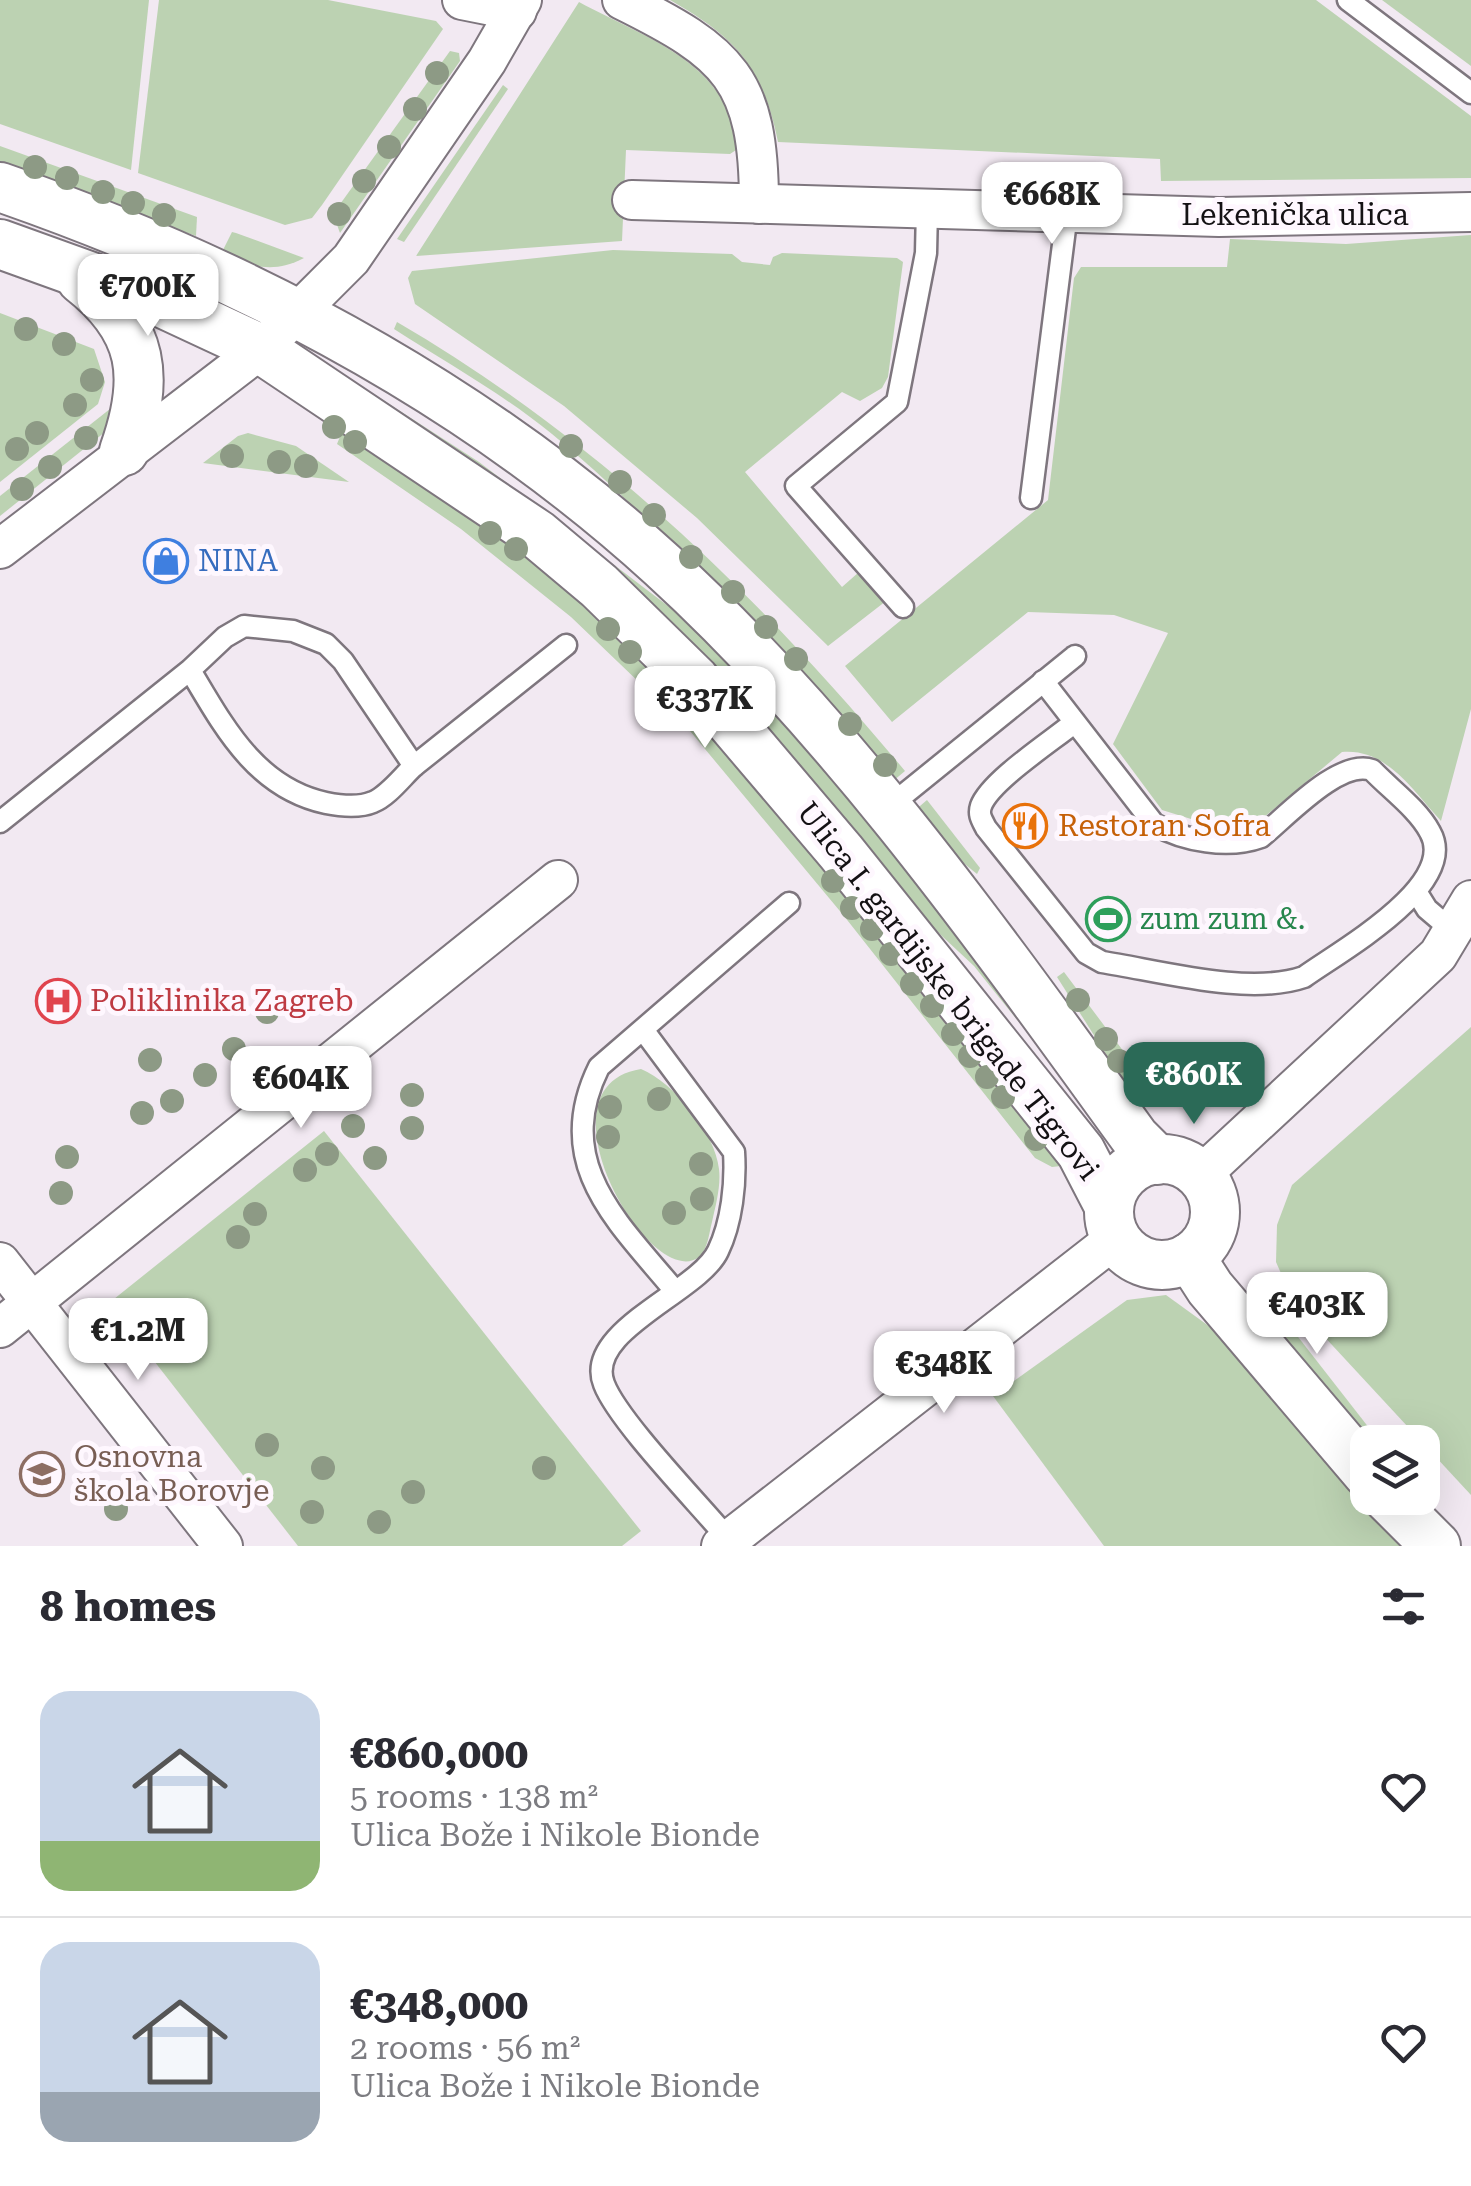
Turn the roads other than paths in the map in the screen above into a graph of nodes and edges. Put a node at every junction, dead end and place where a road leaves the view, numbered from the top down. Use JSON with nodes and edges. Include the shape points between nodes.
{"nodes":[{"id":1,"x":462,"y":0,"type":"edge"},
{"id":2,"x":622,"y":0,"type":"edge"},
{"id":3,"x":1348,"y":0,"type":"edge"},
{"id":4,"x":520,"y":5,"type":"edge"},
{"id":5,"x":1471,"y":93,"type":"edge"},
{"id":6,"x":0,"y":186,"type":"edge"},
{"id":7,"x":632,"y":200,"type":"dead end"},
{"id":8,"x":758,"y":204,"type":"junction"},
{"id":9,"x":927,"y":210,"type":"junction"},
{"id":10,"x":1471,"y":212,"type":"edge"},
{"id":11,"x":1066,"y":213,"type":"junction"},
{"id":12,"x":0,"y":244,"type":"edge"},
{"id":13,"x":62,"y":265,"type":"junction"},
{"id":14,"x":299,"y":312,"type":"junction"},
{"id":15,"x":261,"y":349,"type":"junction"},
{"id":16,"x":124,"y":451,"type":"junction"},
{"id":17,"x":1031,"y":498,"type":"dead end"},
{"id":18,"x":0,"y":549,"type":"edge"},
{"id":19,"x":903,"y":606,"type":"dead end"},
{"id":20,"x":566,"y":645,"type":"dead end"},
{"id":21,"x":1075,"y":656,"type":"dead end"},
{"id":22,"x":190,"y":670,"type":"junction"},
{"id":23,"x":1043,"y":682,"type":"junction"},
{"id":24,"x":1074,"y":722,"type":"junction"},
{"id":25,"x":414,"y":766,"type":"junction"},
{"id":26,"x":885,"y":810,"type":"junction"},
{"id":27,"x":0,"y":822,"type":"edge"},
{"id":28,"x":558,"y":880,"type":"dead end"},
{"id":29,"x":1417,"y":893,"type":"junction"},
{"id":30,"x":789,"y":902,"type":"dead end"},
{"id":31,"x":1462,"y":916,"type":"edge"},
{"id":32,"x":644,"y":1031,"type":"junction"},
{"id":33,"x":1156,"y":1160,"type":"junction"},
{"id":34,"x":1200,"y":1176,"type":"junction"},
{"id":35,"x":1113,"y":1222,"type":"junction"},
{"id":36,"x":1190,"y":1257,"type":"junction"},
{"id":37,"x":0,"y":1262,"type":"edge"},
{"id":38,"x":675,"y":1291,"type":"junction"},
{"id":39,"x":32,"y":1302,"type":"junction"},
{"id":40,"x":0,"y":1328,"type":"edge"},
{"id":41,"x":1350,"y":1453,"type":"edge"},
{"id":42,"x":1405,"y":1515,"type":"edge"},
{"id":43,"x":725,"y":1543,"type":"edge"},
{"id":44,"x":223,"y":1546,"type":"edge"},
{"id":45,"x":1436,"y":1546,"type":"edge"}],
"edges":[{"from":1,"to":4,"type":"street"},
{"from":2,"to":8,"type":"street","via":[[695,39],[732,74],[755,137]]},
{"from":3,"to":5,"type":"lane"},
{"from":4,"to":14,"type":"street","via":[[351,259]]},
{"from":6,"to":14,"type":"street","name":"Ulica I. gardijske brigade Tigrovi","via":[[164,248]]},
{"from":7,"to":8,"type":"street","name":"Lekenička ulica"},
{"from":8,"to":9,"type":"street","name":"Lekenička ulica"},
{"from":9,"to":11,"type":"street","name":"Lekenička ulica"},
{"from":9,"to":19,"type":"lane","via":[[926,252],[898,402],[796,486]]},
{"from":10,"to":11,"type":"street","name":"Lekenička ulica"},
{"from":11,"to":17,"type":"lane"},
{"from":12,"to":13,"type":"street","name":"Ulica I. gardijske brigade Tigrovi"},
{"from":13,"to":15,"type":"street","name":"Ulica I. gardijske brigade Tigrovi"},
{"from":13,"to":16,"type":"street","via":[[103,296],[131,336],[140,386]]},
{"from":14,"to":15,"type":"street"},
{"from":14,"to":26,"type":"street","name":"Ulica I. gardijske brigade Tigrovi","via":[[470,415],[626,534],[735,636]]},
{"from":15,"to":16,"type":"street"},
{"from":15,"to":35,"type":"street","name":"Ulica I. gardijske brigade Tigrovi","via":[[537,534],[695,680],[1081,1152]]},
{"from":16,"to":18,"type":"street"},
{"from":20,"to":25,"type":"lane"},
{"from":21,"to":23,"type":"lane"},
{"from":22,"to":25,"type":"lane","via":[[242,752],[264,774],[306,798],[356,806],[376,802]]},
{"from":22,"to":25,"type":"lane","via":[[244,626],[313,636],[343,661]]},
{"from":22,"to":27,"type":"lane"},
{"from":23,"to":24,"type":"lane"},
{"from":23,"to":26,"type":"lane"},
{"from":24,"to":29,"type":"lane","via":[[1154,824],[1193,840],[1248,842],[1341,772],[1354,766],[1372,770],[1435,842],[1432,872]]},
{"from":24,"to":29,"type":"lane","via":[[996,786],[980,814],[1086,952],[1102,962],[1250,984],[1286,983],[1304,978]]},
{"from":26,"to":33,"type":"street","name":"Ulica I. gardijske brigade Tigrovi"},
{"from":28,"to":39,"type":"street"},
{"from":29,"to":31,"type":"lane","via":[[1428,910]]},
{"from":30,"to":32,"type":"lane"},
{"from":31,"to":34,"type":"street","via":[[1438,955]]},
{"from":32,"to":38,"type":"lane","via":[[734,1152],[718,1251]]},
{"from":32,"to":38,"type":"lane","via":[[599,1067],[589,1091],[583,1149],[596,1194]]},
{"from":33,"to":34,"type":"street","via":[[1188,1166]]},
{"from":33,"to":35,"type":"street","via":[[1125,1174]]},
{"from":34,"to":36,"type":"street","via":[[1210,1188],[1215,1219]]},
{"from":35,"to":36,"type":"street","via":[[1140,1261],[1174,1264]]},
{"from":35,"to":43,"type":"street"},
{"from":36,"to":41,"type":"street"},
{"from":37,"to":39,"type":"street"},
{"from":38,"to":43,"type":"lane","via":[[614,1340],[604,1357],[604,1386]]},
{"from":39,"to":40,"type":"street"},
{"from":39,"to":44,"type":"street"},
{"from":42,"to":45,"type":"street"}]}
